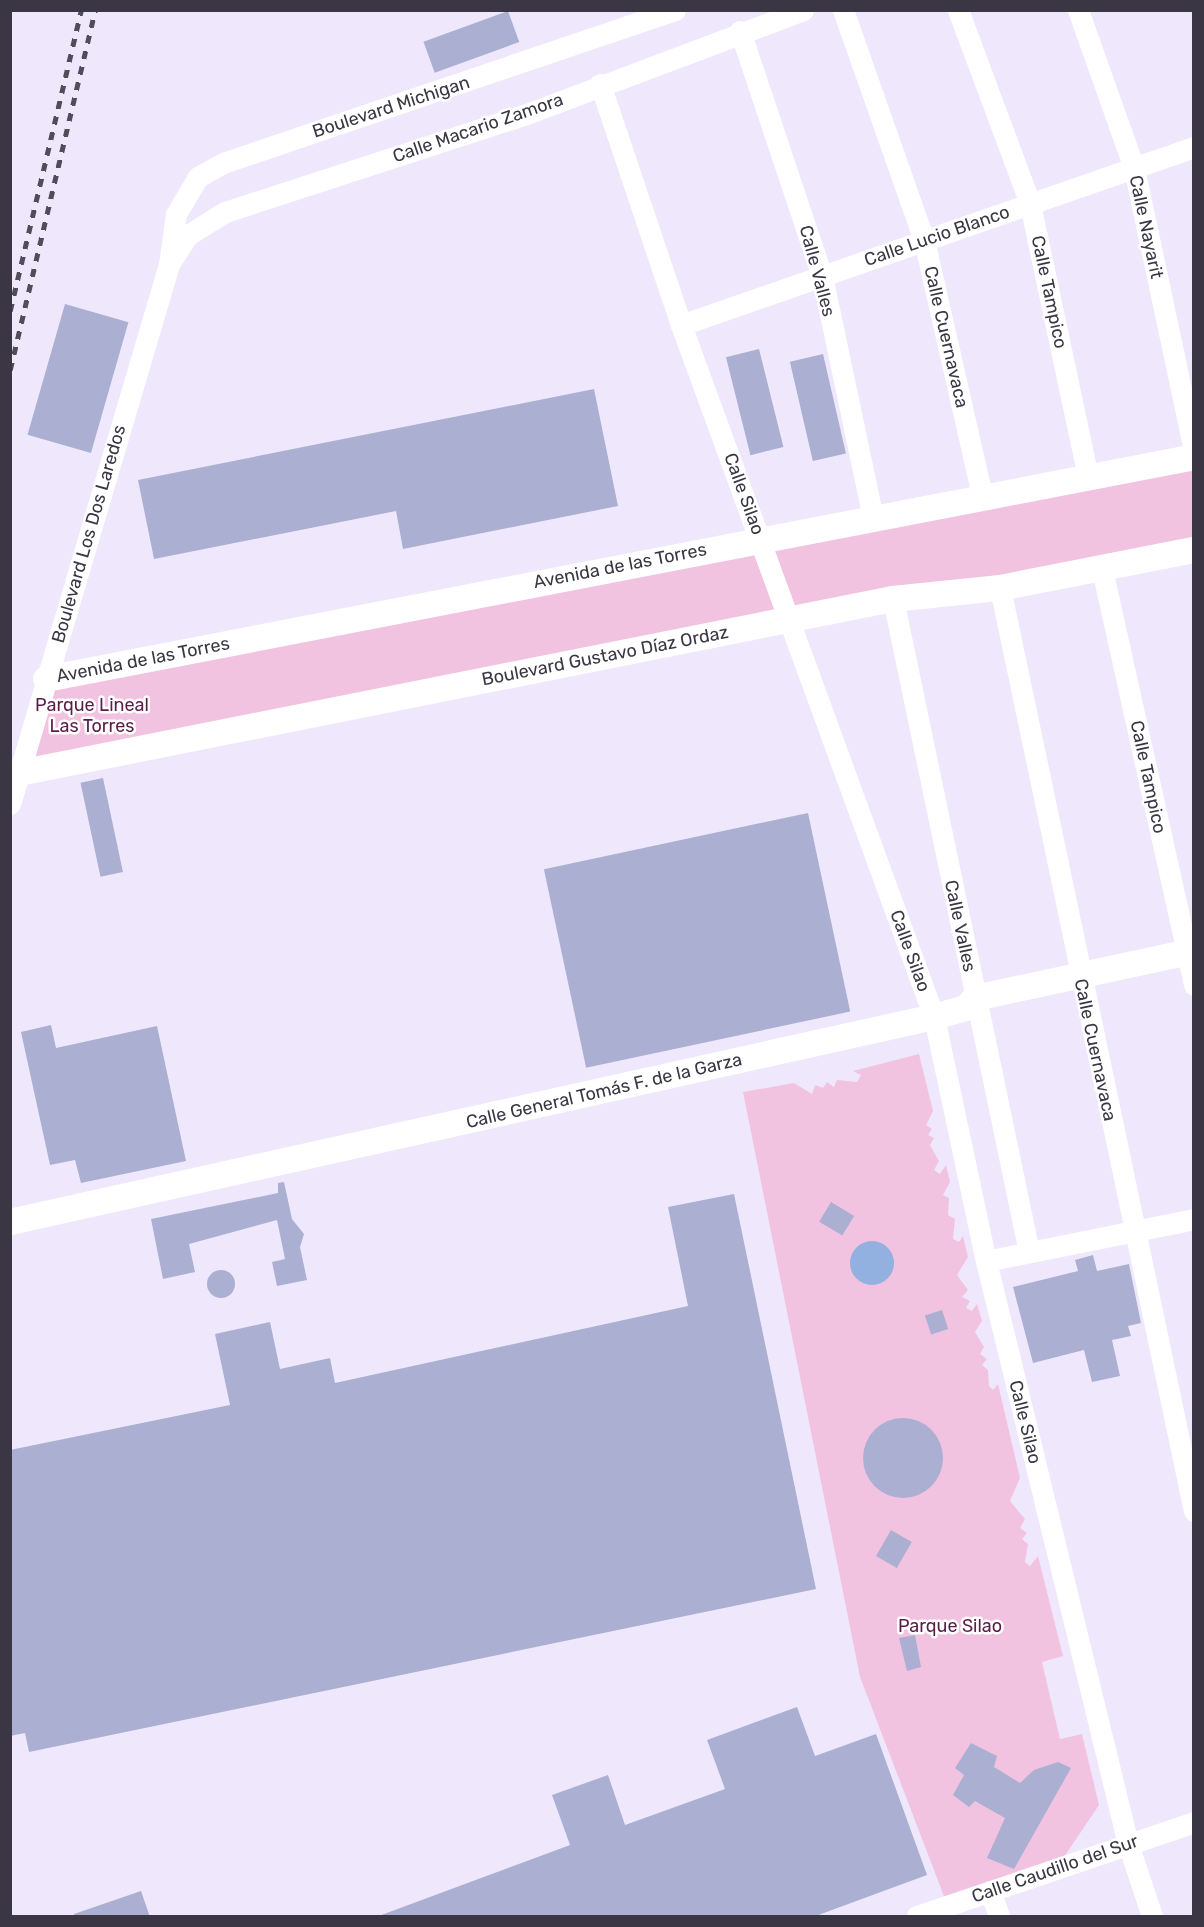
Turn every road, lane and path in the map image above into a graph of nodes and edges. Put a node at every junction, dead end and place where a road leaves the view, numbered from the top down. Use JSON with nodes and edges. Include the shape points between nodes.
{"nodes":[{"id":1,"x":675,"y":10,"type":"edge"},
{"id":2,"x":803,"y":10,"type":"edge"},
{"id":3,"x":843,"y":10,"type":"edge"},
{"id":4,"x":958,"y":10,"type":"edge"},
{"id":5,"x":1078,"y":10,"type":"edge"},
{"id":6,"x":740,"y":31,"type":"junction"},
{"id":7,"x":600,"y":84,"type":"junction"},
{"id":8,"x":1194,"y":147,"type":"edge"},
{"id":9,"x":1134,"y":168,"type":"junction"},
{"id":10,"x":1030,"y":204,"type":"junction"},
{"id":11,"x":924,"y":240,"type":"junction"},
{"id":12,"x":169,"y":264,"type":"junction"},
{"id":13,"x":822,"y":276,"type":"junction"},
{"id":14,"x":681,"y":325,"type":"junction"},
{"id":15,"x":1194,"y":450,"type":"edge"},
{"id":16,"x":1194,"y":457,"type":"edge"},
{"id":17,"x":1088,"y":477,"type":"junction"},
{"id":18,"x":982,"y":496,"type":"junction"},
{"id":19,"x":873,"y":517,"type":"junction"},
{"id":20,"x":760,"y":538,"type":"junction"},
{"id":21,"x":1194,"y":550,"type":"edge"},
{"id":22,"x":1102,"y":569,"type":"junction"},
{"id":23,"x":1000,"y":588,"type":"junction"},
{"id":24,"x":893,"y":599,"type":"junction"},
{"id":25,"x":791,"y":620,"type":"junction"},
{"id":26,"x":46,"y":679,"type":"junction"},
{"id":27,"x":19,"y":772,"type":"junction"},
{"id":28,"x":10,"y":804,"type":"edge"},
{"id":29,"x":1190,"y":952,"type":"edge"},
{"id":30,"x":1080,"y":976,"type":"junction"},
{"id":31,"x":1194,"y":985,"type":"edge"},
{"id":32,"x":975,"y":998,"type":"junction"},
{"id":33,"x":934,"y":1017,"type":"junction"},
{"id":34,"x":1194,"y":1219,"type":"edge"},
{"id":35,"x":10,"y":1222,"type":"edge"},
{"id":36,"x":1132,"y":1232,"type":"junction"},
{"id":37,"x":1029,"y":1252,"type":"junction"},
{"id":38,"x":986,"y":1261,"type":"junction"},
{"id":39,"x":1186,"y":1443,"type":"edge"},
{"id":40,"x":1194,"y":1511,"type":"edge"},
{"id":41,"x":1194,"y":1822,"type":"edge"},
{"id":42,"x":1128,"y":1844,"type":"junction"},
{"id":43,"x":990,"y":1892,"type":"junction"},
{"id":44,"x":917,"y":1917,"type":"edge"},
{"id":45,"x":999,"y":1917,"type":"edge"},
{"id":46,"x":1152,"y":1917,"type":"edge"}],
"edges":[{"from":1,"to":12,"type":"street","name":"Boulevard Michigan","via":[[223,162],[198,177],[185,194],[172,230]]},
{"from":2,"to":6,"type":"street","name":"Calle Macario Zamora"},
{"from":3,"to":11,"type":"street","name":"Calle Cuernavaca"},
{"from":4,"to":10,"type":"street","name":"Calle Tampico"},
{"from":5,"to":9,"type":"street","name":"Calle Nayarit"},
{"from":6,"to":7,"type":"street","name":"Calle Macario Zamora"},
{"from":6,"to":13,"type":"street","name":"Calle Valles"},
{"from":7,"to":12,"type":"street","name":"Calle Macario Zamora","via":[[524,115],[225,212],[188,236]]},
{"from":7,"to":14,"type":"street","name":"Calle Silao"},
{"from":8,"to":9,"type":"street","name":"Calle Lucio Blanco"},
{"from":9,"to":10,"type":"street","name":"Calle Lucio Blanco"},
{"from":9,"to":15,"type":"street","name":"Calle Nayarit"},
{"from":10,"to":11,"type":"street","name":"Calle Lucio Blanco"},
{"from":10,"to":17,"type":"street","name":"Calle Tampico"},
{"from":11,"to":13,"type":"street","name":"Calle Lucio Blanco"},
{"from":11,"to":18,"type":"street","name":"Calle Cuernavaca"},
{"from":12,"to":26,"type":"street","name":"Boulevard Los Dos Laredos"},
{"from":13,"to":14,"type":"street","name":"Calle Lucio Blanco"},
{"from":13,"to":19,"type":"street","name":"Calle Valles"},
{"from":14,"to":20,"type":"street","name":"Calle Silao"},
{"from":16,"to":17,"type":"street","name":"Avenida de las Torres"},
{"from":17,"to":18,"type":"street","name":"Avenida de las Torres"},
{"from":18,"to":19,"type":"street","name":"Avenida de las Torres"},
{"from":19,"to":20,"type":"street","name":"Avenida de las Torres"},
{"from":20,"to":25,"type":"street","name":"Calle Silao"},
{"from":20,"to":26,"type":"street","name":"Avenida de las Torres"},
{"from":21,"to":22,"type":"street","name":"Boulevard Gustavo Díaz Ordaz"},
{"from":22,"to":23,"type":"street","name":"Boulevard Gustavo Díaz Ordaz"},
{"from":22,"to":29,"type":"street","name":"Calle Tampico"},
{"from":23,"to":24,"type":"street","name":"Boulevard Gustavo Díaz Ordaz"},
{"from":23,"to":30,"type":"street","name":"Calle Cuernavaca"},
{"from":24,"to":25,"type":"street","name":"Boulevard Gustavo Díaz Ordaz"},
{"from":24,"to":32,"type":"street","name":"Calle Valles"},
{"from":25,"to":27,"type":"street","name":"Boulevard Gustavo Díaz Ordaz"},
{"from":25,"to":33,"type":"street","name":"Calle Silao"},
{"from":26,"to":27,"type":"street","name":"Boulevard Los Dos Laredos"},
{"from":27,"to":28,"type":"street","name":"Boulevard Los Dos Laredos"},
{"from":29,"to":30,"type":"street","name":"Calle General Tomás F. de la Garza"},
{"from":29,"to":31,"type":"street","name":"Calle Tampico"},
{"from":30,"to":32,"type":"street","name":"Calle General Tomás F. de la Garza"},
{"from":30,"to":36,"type":"street","name":"Calle Cuernavaca"},
{"from":32,"to":33,"type":"street","name":"Calle General Tomás F. de la Garza","via":[[966,1008]]},
{"from":32,"to":37,"type":"street","name":"Calle Valles"},
{"from":33,"to":35,"type":"street","name":"Calle General Tomás F. de la Garza"},
{"from":33,"to":38,"type":"street","name":"Calle Silao"},
{"from":34,"to":36,"type":"street"},
{"from":36,"to":37,"type":"street"},
{"from":36,"to":39,"type":"street","name":"Calle Cuernavaca"},
{"from":37,"to":38,"type":"street"},
{"from":38,"to":42,"type":"street","name":"Calle Silao"},
{"from":39,"to":40,"type":"street","name":"Calle Cuernavaca"},
{"from":41,"to":42,"type":"street","name":"Calle Caudillo del Sur"},
{"from":42,"to":43,"type":"street","name":"Calle Caudillo del Sur"},
{"from":42,"to":46,"type":"street","name":"Calle Silao"},
{"from":43,"to":44,"type":"street","name":"Calle Caudillo del Sur"},
{"from":43,"to":45,"type":"street"}]}
